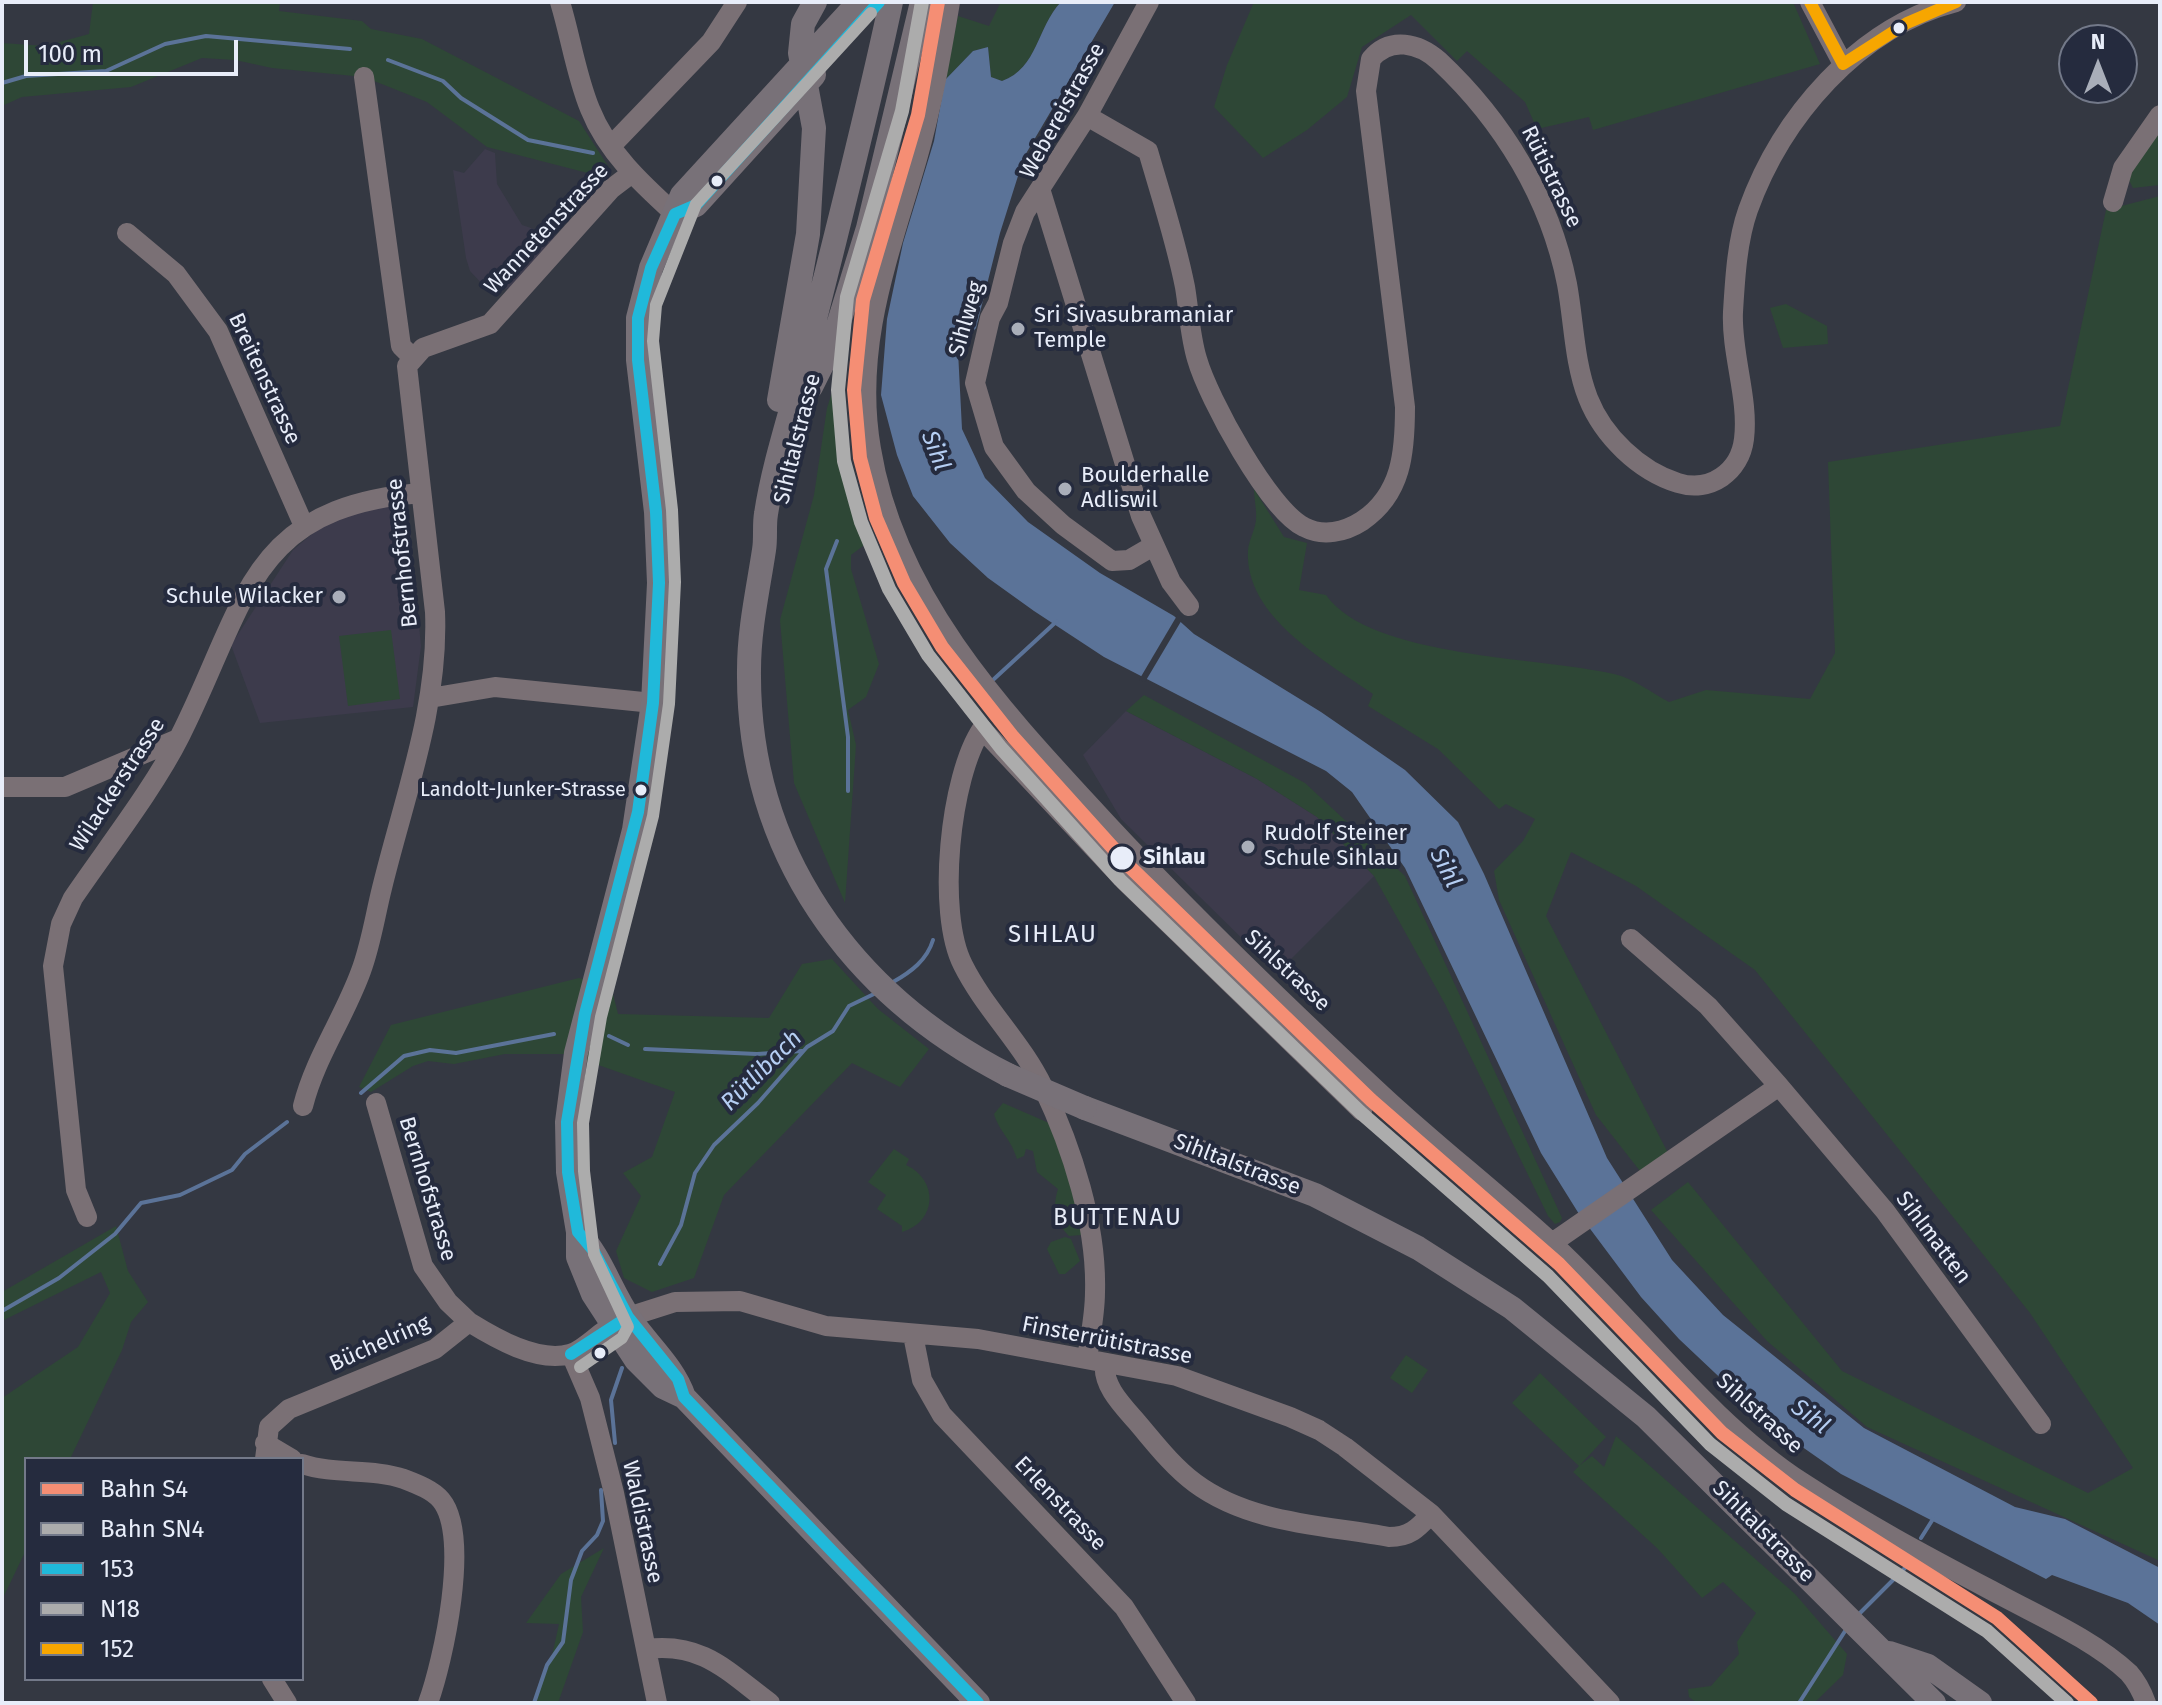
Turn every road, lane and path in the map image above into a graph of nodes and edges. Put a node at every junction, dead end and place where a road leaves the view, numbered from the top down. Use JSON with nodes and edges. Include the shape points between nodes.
{"nodes":[{"id":1,"x":560,"y":2,"type":"edge"},
{"id":2,"x":737,"y":2,"type":"edge"},
{"id":3,"x":815,"y":2,"type":"edge"},
{"id":4,"x":879,"y":2,"type":"edge"},
{"id":5,"x":891,"y":2,"type":"edge"},
{"id":6,"x":903,"y":2,"type":"edge"},
{"id":7,"x":922,"y":2,"type":"edge"},
{"id":8,"x":950,"y":2,"type":"edge"},
{"id":9,"x":1149,"y":2,"type":"edge"},
{"id":10,"x":1810,"y":2,"type":"edge"},
{"id":11,"x":1956,"y":2,"type":"edge"},
{"id":12,"x":852,"y":10,"type":"edge"},
{"id":13,"x":1843,"y":64,"type":"junction"},
{"id":14,"x":804,"y":73,"type":"junction"},
{"id":15,"x":364,"y":77,"type":"dead end"},
{"id":16,"x":2160,"y":115,"type":"edge"},
{"id":17,"x":1087,"y":116,"type":"junction"},
{"id":18,"x":611,"y":146,"type":"junction"},
{"id":19,"x":632,"y":173,"type":"junction"},
{"id":20,"x":1041,"y":192,"type":"junction"},
{"id":21,"x":2113,"y":202,"type":"dead end"},
{"id":22,"x":675,"y":214,"type":"junction"},
{"id":23,"x":127,"y":233,"type":"dead end"},
{"id":24,"x":412,"y":357,"type":"junction"},
{"id":25,"x":811,"y":387,"type":"junction"},
{"id":26,"x":421,"y":493,"type":"junction"},
{"id":27,"x":766,"y":513,"type":"junction"},
{"id":28,"x":304,"y":526,"type":"junction"},
{"id":29,"x":1153,"y":546,"type":"junction"},
{"id":30,"x":765,"y":547,"type":"junction"},
{"id":31,"x":1189,"y":606,"type":"dead end"},
{"id":32,"x":430,"y":698,"type":"junction"},
{"id":33,"x":653,"y":703,"type":"junction"},
{"id":34,"x":178,"y":739,"type":"junction"},
{"id":35,"x":2,"y":787,"type":"edge"},
{"id":36,"x":1631,"y":939,"type":"dead end"},
{"id":37,"x":1779,"y":1086,"type":"junction"},
{"id":38,"x":376,"y":1103,"type":"dead end"},
{"id":39,"x":303,"y":1106,"type":"dead end"},
{"id":40,"x":1362,"y":1111,"type":"dead end"},
{"id":41,"x":87,"y":1217,"type":"dead end"},
{"id":42,"x":1558,"y":1238,"type":"junction"},
{"id":43,"x":620,"y":1321,"type":"junction"},
{"id":44,"x":469,"y":1322,"type":"junction"},
{"id":45,"x":913,"y":1335,"type":"junction"},
{"id":46,"x":571,"y":1354,"type":"junction"},
{"id":47,"x":1096,"y":1361,"type":"junction"},
{"id":48,"x":2041,"y":1424,"type":"dead end"},
{"id":49,"x":265,"y":1451,"type":"edge"},
{"id":50,"x":285,"y":1457,"type":"edge"},
{"id":51,"x":304,"y":1464,"type":"edge"},
{"id":52,"x":1431,"y":1514,"type":"junction"},
{"id":53,"x":647,"y":1649,"type":"junction"},
{"id":54,"x":1885,"y":1652,"type":"junction"},
{"id":55,"x":273,"y":1681,"type":"edge"},
{"id":56,"x":1930,"y":1701,"type":"edge"},
{"id":57,"x":287,"y":1703,"type":"edge"},
{"id":58,"x":428,"y":1703,"type":"edge"},
{"id":59,"x":657,"y":1703,"type":"edge"},
{"id":60,"x":770,"y":1703,"type":"edge"},
{"id":61,"x":978,"y":1703,"type":"edge"},
{"id":62,"x":1186,"y":1703,"type":"edge"},
{"id":63,"x":1610,"y":1703,"type":"edge"},
{"id":64,"x":1980,"y":1703,"type":"edge"},
{"id":65,"x":2146,"y":1703,"type":"edge"}],
"edges":[{"from":1,"to":18,"type":"street","via":[[590,109]]},
{"from":2,"to":18,"type":"street","via":[[711,42]]},
{"from":3,"to":14,"type":"main road","via":[[803,24]]},
{"from":4,"to":14,"type":"main road","via":[[840,46]]},
{"from":5,"to":27,"type":"main road","name":"Sihltalstrasse"},
{"from":6,"to":25,"type":"main road","name":"Sihltalstrasse"},
{"from":7,"to":25,"type":"main road","via":[[868,228],[832,345]]},
{"from":8,"to":42,"type":"street","name":"Sihlstrasse","via":[[919,154],[875,299],[866,361],[873,465],[913,575],[980,681],[1205,927],[1380,1093]]},
{"from":9,"to":17,"type":"street","name":"Webereistrasse"},
{"from":10,"to":13,"type":"street"},
{"from":11,"to":13,"type":"street","name":"Rütistrasse","via":[[1907,23]]},
{"from":12,"to":14,"type":"main road"},
{"from":13,"to":17,"type":"street","name":"Rütistrasse","via":[[1793,125],[1748,210],[1733,315],[1744,438],[1732,468],[1721,479],[1698,486],[1680,484],[1626,453],[1588,398],[1559,247],[1520,160],[1496,121],[1430,53],[1410,44],[1378,50],[1366,71],[1366,91],[1405,407],[1405,445],[1400,472],[1374,513],[1349,529],[1329,533],[1305,528],[1277,504],[1209,393],[1148,151]]},
{"from":14,"to":22,"type":"main road","via":[[699,173]]},
{"from":14,"to":27,"type":"main road","via":[[814,128],[808,234],[764,474]]},
{"from":15,"to":24,"type":"street","name":"Bernhofstrasse","via":[[401,346]]},
{"from":16,"to":21,"type":"street","via":[[2123,168]]},
{"from":17,"to":20,"type":"street","name":"Webereistrasse"},
{"from":18,"to":19,"type":"street"},
{"from":19,"to":22,"type":"street"},
{"from":19,"to":24,"type":"street","name":"Wannetenstrasse","via":[[611,189],[490,324],[423,348]]},
{"from":20,"to":29,"type":"street","name":"Webereistrasse"},
{"from":20,"to":29,"type":"street","name":"Sihlweg","via":[[1025,212],[1013,243],[975,383],[994,447],[1026,491],[1112,561],[1129,560]]},
{"from":22,"to":33,"type":"main road","via":[[651,268],[637,326],[659,568]]},
{"from":23,"to":28,"type":"street","name":"Breitenstrasse","via":[[176,274],[218,331]]},
{"from":24,"to":26,"type":"street","name":"Bernhofstrasse","via":[[406,380]]},
{"from":25,"to":30,"type":"main road","name":"Sihltalstrasse"},
{"from":26,"to":28,"type":"street","name":"Wilackerstrasse","via":[[363,501]]},
{"from":26,"to":32,"type":"street","name":"Bernhofstrasse","via":[[437,647]]},
{"from":27,"to":30,"type":"main road","name":"Sihltalstrasse"},
{"from":28,"to":34,"type":"street","name":"Wilackerstrasse","via":[[258,569]]},
{"from":29,"to":31,"type":"street","name":"Webereistrasse"},
{"from":30,"to":54,"type":"main road","name":"Sihltalstrasse","bridge":true,"via":[[749,669],[756,754],[767,799],[802,885],[856,960],[891,996],[930,1028],[1008,1075],[1315,1195],[1471,1280],[1611,1386]]},
{"from":32,"to":33,"type":"street","via":[[495,687]]},
{"from":32,"to":39,"type":"street","name":"Bernhofstrasse","via":[[376,925]]},
{"from":33,"to":43,"type":"main road","via":[[638,812],[569,1091],[568,1172],[578,1257],[593,1294]]},
{"from":34,"to":35,"type":"street","via":[[65,787]]},
{"from":34,"to":41,"type":"street","name":"Wilackerstrasse","via":[[73,898],[56,945],[53,966],[76,1190]]},
{"from":36,"to":37,"type":"street","name":"Sihlmatten","via":[[1708,1006]]},
{"from":37,"to":42,"type":"street"},
{"from":37,"to":48,"type":"street","name":"Sihlmatten","via":[[1885,1211]]},
{"from":38,"to":44,"type":"street","name":"Bernhofstrasse","via":[[423,1266]]},
{"from":40,"to":47,"type":"street","via":[[1124,880],[982,729],[960,793],[950,849],[952,931],[962,964],[1044,1089],[1070,1160],[1094,1262]]},
{"from":42,"to":65,"type":"street","name":"Sihlstrasse","via":[[1715,1409],[1775,1463],[1895,1540],[2093,1648],[2131,1675]]},
{"from":43,"to":45,"type":"street","name":"Finsterrütistrasse","via":[[675,1302],[723,1299],[826,1326]]},
{"from":43,"to":46,"type":"street"},
{"from":43,"to":61,"type":"main road","via":[[654,1378],[684,1397]]},
{"from":44,"to":46,"type":"street","via":[[508,1343]]},
{"from":44,"to":49,"type":"street","name":"Büchelring","via":[[435,1349],[289,1409],[269,1427]]},
{"from":45,"to":47,"type":"street","name":"Finsterrütistrasse","via":[[978,1339]]},
{"from":45,"to":62,"type":"street","name":"Erlenstrasse","via":[[922,1380],[942,1415],[1124,1607]]},
{"from":46,"to":53,"type":"street","name":"Waldistrasse","via":[[590,1398]]},
{"from":47,"to":52,"type":"street","name":"Finsterrütistrasse","via":[[1177,1376],[1319,1430]]},
{"from":47,"to":52,"type":"street","via":[[1153,1441],[1179,1469],[1219,1498],[1278,1519],[1389,1537],[1414,1532]]},
{"from":49,"to":50,"type":"street","name":"Büchelring"},
{"from":51,"to":58,"type":"street","via":[[406,1480],[432,1493],[447,1509],[453,1533],[452,1597]]},
{"from":52,"to":63,"type":"street","name":"Finsterrütistrasse"},
{"from":53,"to":59,"type":"street","name":"Waldistrasse"},
{"from":53,"to":60,"type":"street","via":[[680,1647],[707,1656]]},
{"from":54,"to":56,"type":"main road","name":"Sihltalstrasse"},
{"from":54,"to":64,"type":"main road","via":[[1928,1666]]},
{"from":55,"to":57,"type":"street"}]}
